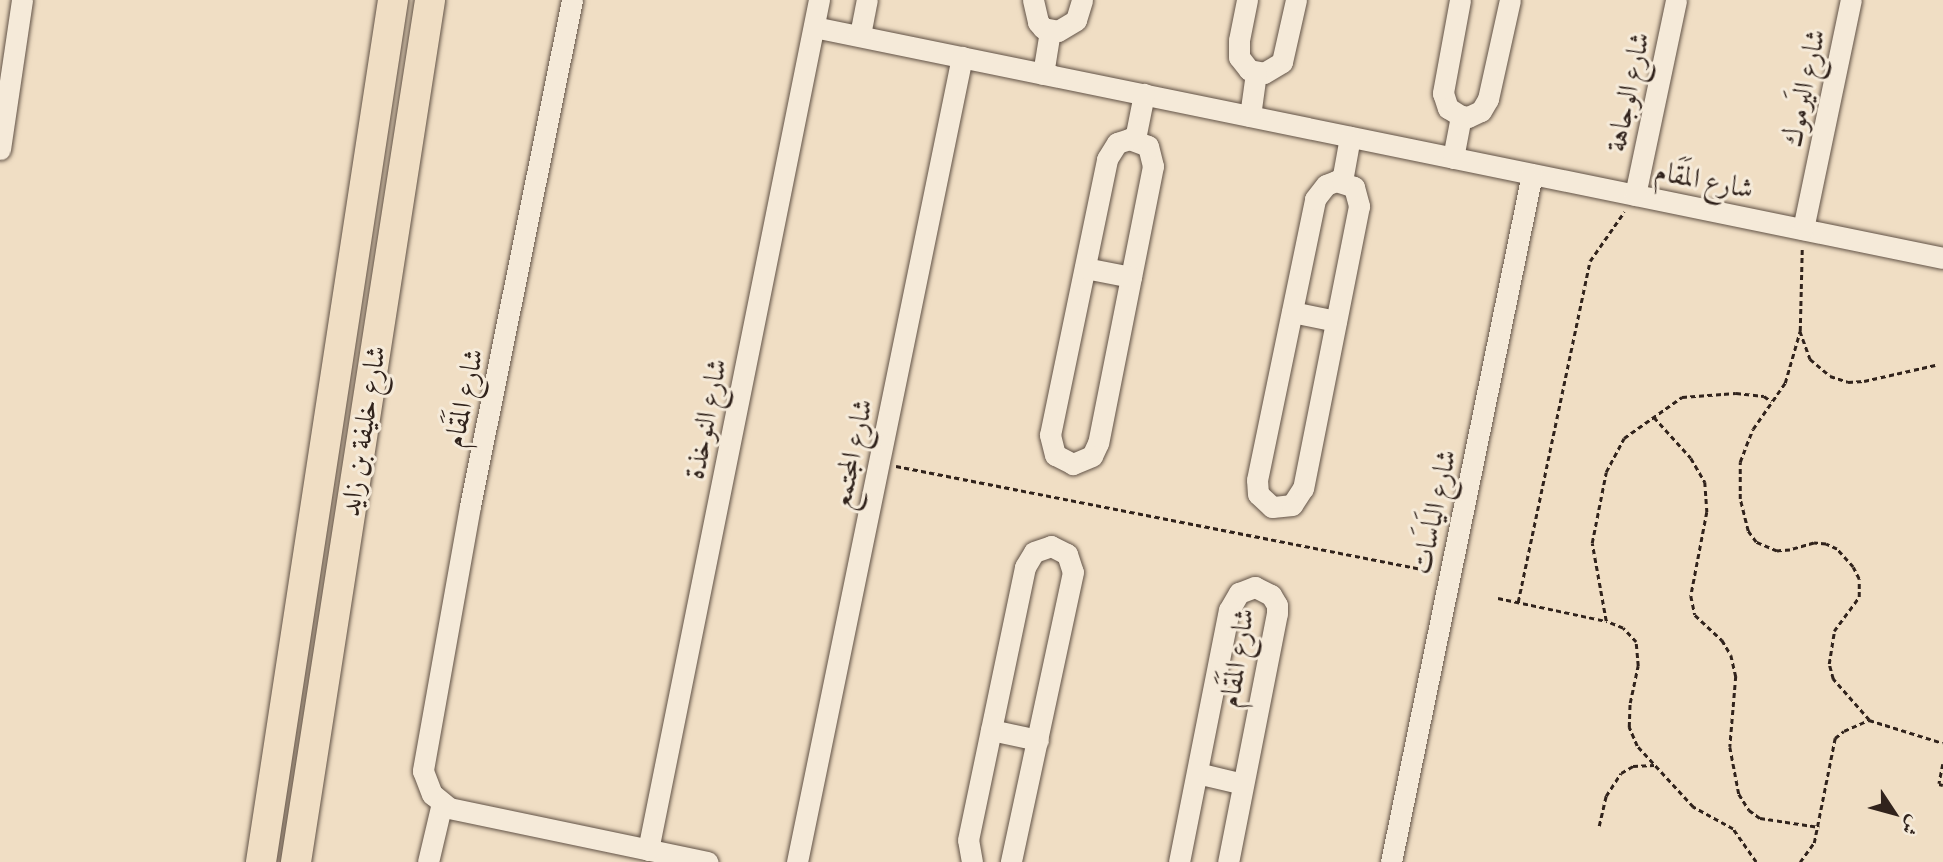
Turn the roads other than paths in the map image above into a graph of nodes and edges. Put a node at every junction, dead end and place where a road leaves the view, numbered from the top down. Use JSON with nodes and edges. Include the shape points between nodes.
{"nodes":[{"id":1,"x":22,"y":0,"type":"edge"},
{"id":2,"x":393,"y":0,"type":"edge"},
{"id":3,"x":430,"y":0,"type":"edge"},
{"id":4,"x":572,"y":0,"type":"edge"},
{"id":5,"x":820,"y":0,"type":"edge"},
{"id":6,"x":867,"y":0,"type":"edge"},
{"id":7,"x":1033,"y":0,"type":"edge"},
{"id":8,"x":1082,"y":0,"type":"edge"},
{"id":9,"x":1247,"y":0,"type":"edge"},
{"id":10,"x":1296,"y":0,"type":"edge"},
{"id":11,"x":1460,"y":0,"type":"edge"},
{"id":12,"x":1510,"y":0,"type":"edge"},
{"id":13,"x":1676,"y":0,"type":"edge"},
{"id":14,"x":1851,"y":0,"type":"edge"},
{"id":15,"x":814,"y":27,"type":"junction"},
{"id":16,"x":1051,"y":31,"type":"junction"},
{"id":17,"x":860,"y":35,"type":"junction"},
{"id":18,"x":962,"y":57,"type":"junction"},
{"id":19,"x":1256,"y":73,"type":"junction"},
{"id":20,"x":1043,"y":74,"type":"junction"},
{"id":21,"x":1144,"y":94,"type":"junction"},
{"id":22,"x":1250,"y":116,"type":"junction"},
{"id":23,"x":1461,"y":116,"type":"junction"},
{"id":24,"x":1350,"y":137,"type":"junction"},
{"id":25,"x":1135,"y":139,"type":"junction"},
{"id":26,"x":0,"y":149,"type":"edge"},
{"id":27,"x":1453,"y":158,"type":"junction"},
{"id":28,"x":1532,"y":174,"type":"junction"},
{"id":29,"x":1342,"y":181,"type":"junction"},
{"id":30,"x":1635,"y":195,"type":"junction"},
{"id":31,"x":1803,"y":229,"type":"junction"},
{"id":32,"x":1943,"y":258,"type":"edge"},
{"id":33,"x":1085,"y":268,"type":"junction"},
{"id":34,"x":1131,"y":277,"type":"junction"},
{"id":35,"x":1292,"y":312,"type":"junction"},
{"id":36,"x":1336,"y":320,"type":"junction"},
{"id":37,"x":991,"y":730,"type":"junction"},
{"id":38,"x":1038,"y":740,"type":"junction"},
{"id":39,"x":1197,"y":773,"type":"junction"},
{"id":40,"x":1243,"y":784,"type":"junction"},
{"id":41,"x":442,"y":803,"type":"junction"},
{"id":42,"x":648,"y":850,"type":"junction"},
{"id":43,"x":697,"y":861,"type":"edge"},
{"id":44,"x":261,"y":862,"type":"edge"},
{"id":45,"x":296,"y":862,"type":"edge"},
{"id":46,"x":428,"y":862,"type":"edge"},
{"id":47,"x":797,"y":862,"type":"edge"},
{"id":48,"x":972,"y":862,"type":"edge"},
{"id":49,"x":1011,"y":862,"type":"edge"},
{"id":50,"x":1179,"y":862,"type":"edge"},
{"id":51,"x":1228,"y":862,"type":"edge"},
{"id":52,"x":1391,"y":862,"type":"edge"}],
"edges":[{"from":1,"to":26,"type":"street"},
{"from":2,"to":44,"type":"highway","name":"شارع خليفة بن زايد"},
{"from":3,"to":45,"type":"highway","name":"شارع خليفة بن زايد"},
{"from":4,"to":41,"type":"street","name":"شارع المَقَام","via":[[424,759],[426,783]]},
{"from":5,"to":15,"type":"street","name":"شارع النوخذة"},
{"from":6,"to":17,"type":"street"},
{"from":7,"to":16,"type":"street","via":[[1038,22]]},
{"from":8,"to":16,"type":"street","via":[[1071,26]]},
{"from":9,"to":19,"type":"street","via":[[1238,49],[1243,64]]},
{"from":10,"to":19,"type":"street","via":[[1282,62],[1271,72]]},
{"from":11,"to":23,"type":"street","via":[[1443,85],[1448,108]]},
{"from":12,"to":23,"type":"street","via":[[1486,106],[1475,115]]},
{"from":13,"to":30,"type":"street","name":"شارع الوجاهة"},
{"from":14,"to":31,"type":"street","name":"شارع اليَرموك"},
{"from":15,"to":17,"type":"street","name":"شارع المَقَام"},
{"from":15,"to":42,"type":"street","name":"شارع النوخذة"},
{"from":16,"to":20,"type":"street"},
{"from":17,"to":18,"type":"street","name":"شارع المَقَام"},
{"from":18,"to":20,"type":"street","name":"شارع المَقَام"},
{"from":18,"to":47,"type":"street","name":"شارع المجتمع"},
{"from":19,"to":22,"type":"street"},
{"from":20,"to":21,"type":"street","name":"شارع المَقَام"},
{"from":21,"to":22,"type":"street","name":"شارع المَقَام"},
{"from":21,"to":25,"type":"street"},
{"from":22,"to":24,"type":"street","name":"شارع المَقَام"},
{"from":23,"to":27,"type":"street"},
{"from":24,"to":27,"type":"street","name":"شارع المَقَام"},
{"from":24,"to":29,"type":"street"},
{"from":25,"to":33,"type":"street","via":[[1117,143],[1107,159]]},
{"from":25,"to":34,"type":"street","via":[[1147,146],[1153,159]]},
{"from":27,"to":28,"type":"street","name":"شارع المَقَام"},
{"from":28,"to":30,"type":"street","name":"شارع المَقَام"},
{"from":28,"to":52,"type":"street","name":"شارع اليَاسَات"},
{"from":29,"to":35,"type":"street","via":[[1325,185],[1315,199]]},
{"from":29,"to":36,"type":"street","via":[[1354,187],[1359,200]]},
{"from":30,"to":31,"type":"street","name":"شارع المَقَام"},
{"from":31,"to":32,"type":"street","name":"شارع المَقَام"},
{"from":33,"to":34,"type":"street"},
{"from":33,"to":34,"type":"street","via":[[1050,435],[1055,454],[1073,464],[1092,456],[1098,443]]},
{"from":35,"to":36,"type":"street"},
{"from":35,"to":36,"type":"street","via":[[1257,480],[1258,494],[1272,507],[1292,505],[1301,495]]},
{"from":37,"to":38,"type":"street"},
{"from":37,"to":38,"type":"street","via":[[1026,561],[1039,548],[1057,547],[1070,559],[1073,572]]},
{"from":37,"to":48,"type":"street","via":[[968,840]]},
{"from":38,"to":49,"type":"street"},
{"from":39,"to":40,"type":"street"},
{"from":39,"to":40,"type":"street","name":"شارع المَقَام","via":[[1232,603],[1244,589],[1262,589],[1275,600],[1277,614]]},
{"from":39,"to":50,"type":"street","name":"شارع المَقَام"},
{"from":40,"to":51,"type":"street","name":"شارع المَقَام"},
{"from":41,"to":42,"type":"street"},
{"from":41,"to":46,"type":"street"},
{"from":42,"to":43,"type":"street"}]}
